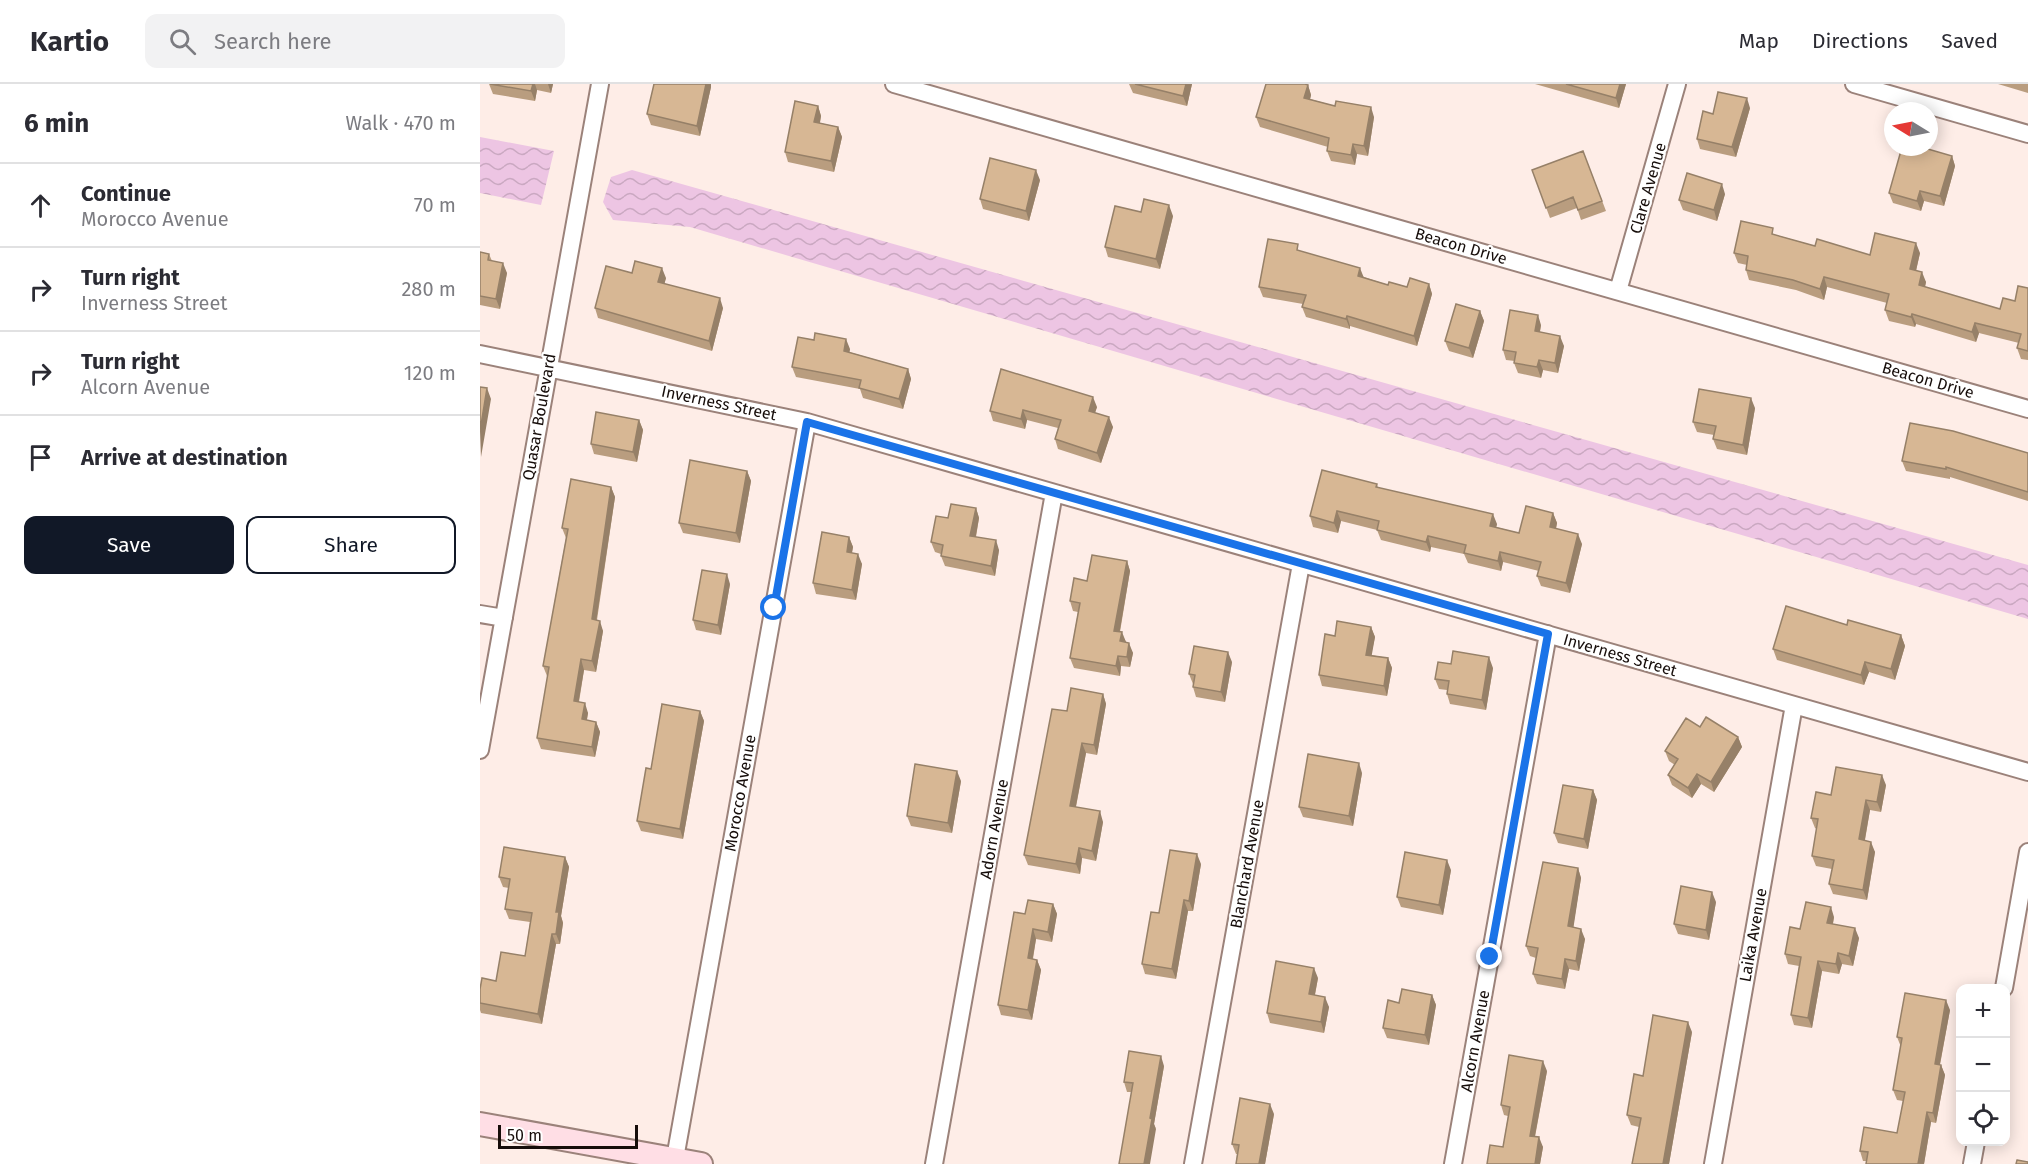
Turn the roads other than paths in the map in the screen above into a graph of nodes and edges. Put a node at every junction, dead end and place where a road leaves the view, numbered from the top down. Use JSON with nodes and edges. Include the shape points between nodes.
{"nodes":[{"id":1,"x":600,"y":84,"type":"edge"},
{"id":2,"x":894,"y":84,"type":"edge"},
{"id":3,"x":1677,"y":84,"type":"edge"},
{"id":4,"x":1854,"y":84,"type":"edge"},
{"id":5,"x":2028,"y":134,"type":"edge"},
{"id":6,"x":1618,"y":291,"type":"junction"},
{"id":7,"x":480,"y":354,"type":"edge"},
{"id":8,"x":548,"y":366,"type":"junction"},
{"id":9,"x":2028,"y":408,"type":"edge"},
{"id":10,"x":807,"y":422,"type":"junction"},
{"id":11,"x":1054,"y":493,"type":"junction"},
{"id":12,"x":1301,"y":564,"type":"junction"},
{"id":13,"x":480,"y":614,"type":"edge"},
{"id":14,"x":504,"y":618,"type":"junction"},
{"id":15,"x":1548,"y":634,"type":"junction"},
{"id":16,"x":1794,"y":705,"type":"junction"},
{"id":17,"x":480,"y":750,"type":"edge"},
{"id":18,"x":2028,"y":772,"type":"edge"},
{"id":19,"x":2028,"y":852,"type":"edge"},
{"id":20,"x":2005,"y":984,"type":"edge"},
{"id":21,"x":480,"y":1124,"type":"edge"},
{"id":22,"x":1975,"y":1146,"type":"edge"},
{"id":23,"x":675,"y":1162,"type":"edge"},
{"id":24,"x":701,"y":1164,"type":"edge"},
{"id":25,"x":934,"y":1164,"type":"edge"},
{"id":26,"x":1193,"y":1164,"type":"edge"},
{"id":27,"x":1453,"y":1164,"type":"edge"},
{"id":28,"x":1713,"y":1164,"type":"edge"},
{"id":29,"x":1972,"y":1164,"type":"edge"}],
"edges":[{"from":1,"to":8,"type":"street","name":"Quasar Boulevard"},
{"from":2,"to":6,"type":"street","name":"Beacon Drive"},
{"from":3,"to":6,"type":"street","name":"Clare Avenue"},
{"from":4,"to":5,"type":"street"},
{"from":6,"to":9,"type":"street","name":"Beacon Drive"},
{"from":7,"to":8,"type":"street","name":"Inverness Street"},
{"from":8,"to":10,"type":"street","name":"Inverness Street"},
{"from":8,"to":14,"type":"street","name":"Quasar Boulevard"},
{"from":10,"to":11,"type":"street","name":"Inverness Street"},
{"from":10,"to":23,"type":"street","name":"Morocco Avenue"},
{"from":11,"to":12,"type":"street","name":"Inverness Street"},
{"from":11,"to":25,"type":"street","name":"Adorn Avenue"},
{"from":12,"to":15,"type":"street","name":"Inverness Street"},
{"from":12,"to":26,"type":"street","name":"Blanchard Avenue"},
{"from":13,"to":14,"type":"street"},
{"from":14,"to":17,"type":"street","name":"Quasar Boulevard"},
{"from":15,"to":16,"type":"street","name":"Inverness Street"},
{"from":15,"to":27,"type":"street","name":"Alcorn Avenue"},
{"from":16,"to":18,"type":"street","name":"Inverness Street"},
{"from":16,"to":28,"type":"street","name":"Laika Avenue"},
{"from":19,"to":20,"type":"street"},
{"from":21,"to":23,"type":"street"},
{"from":22,"to":29,"type":"street"},
{"from":23,"to":24,"type":"street"}]}
